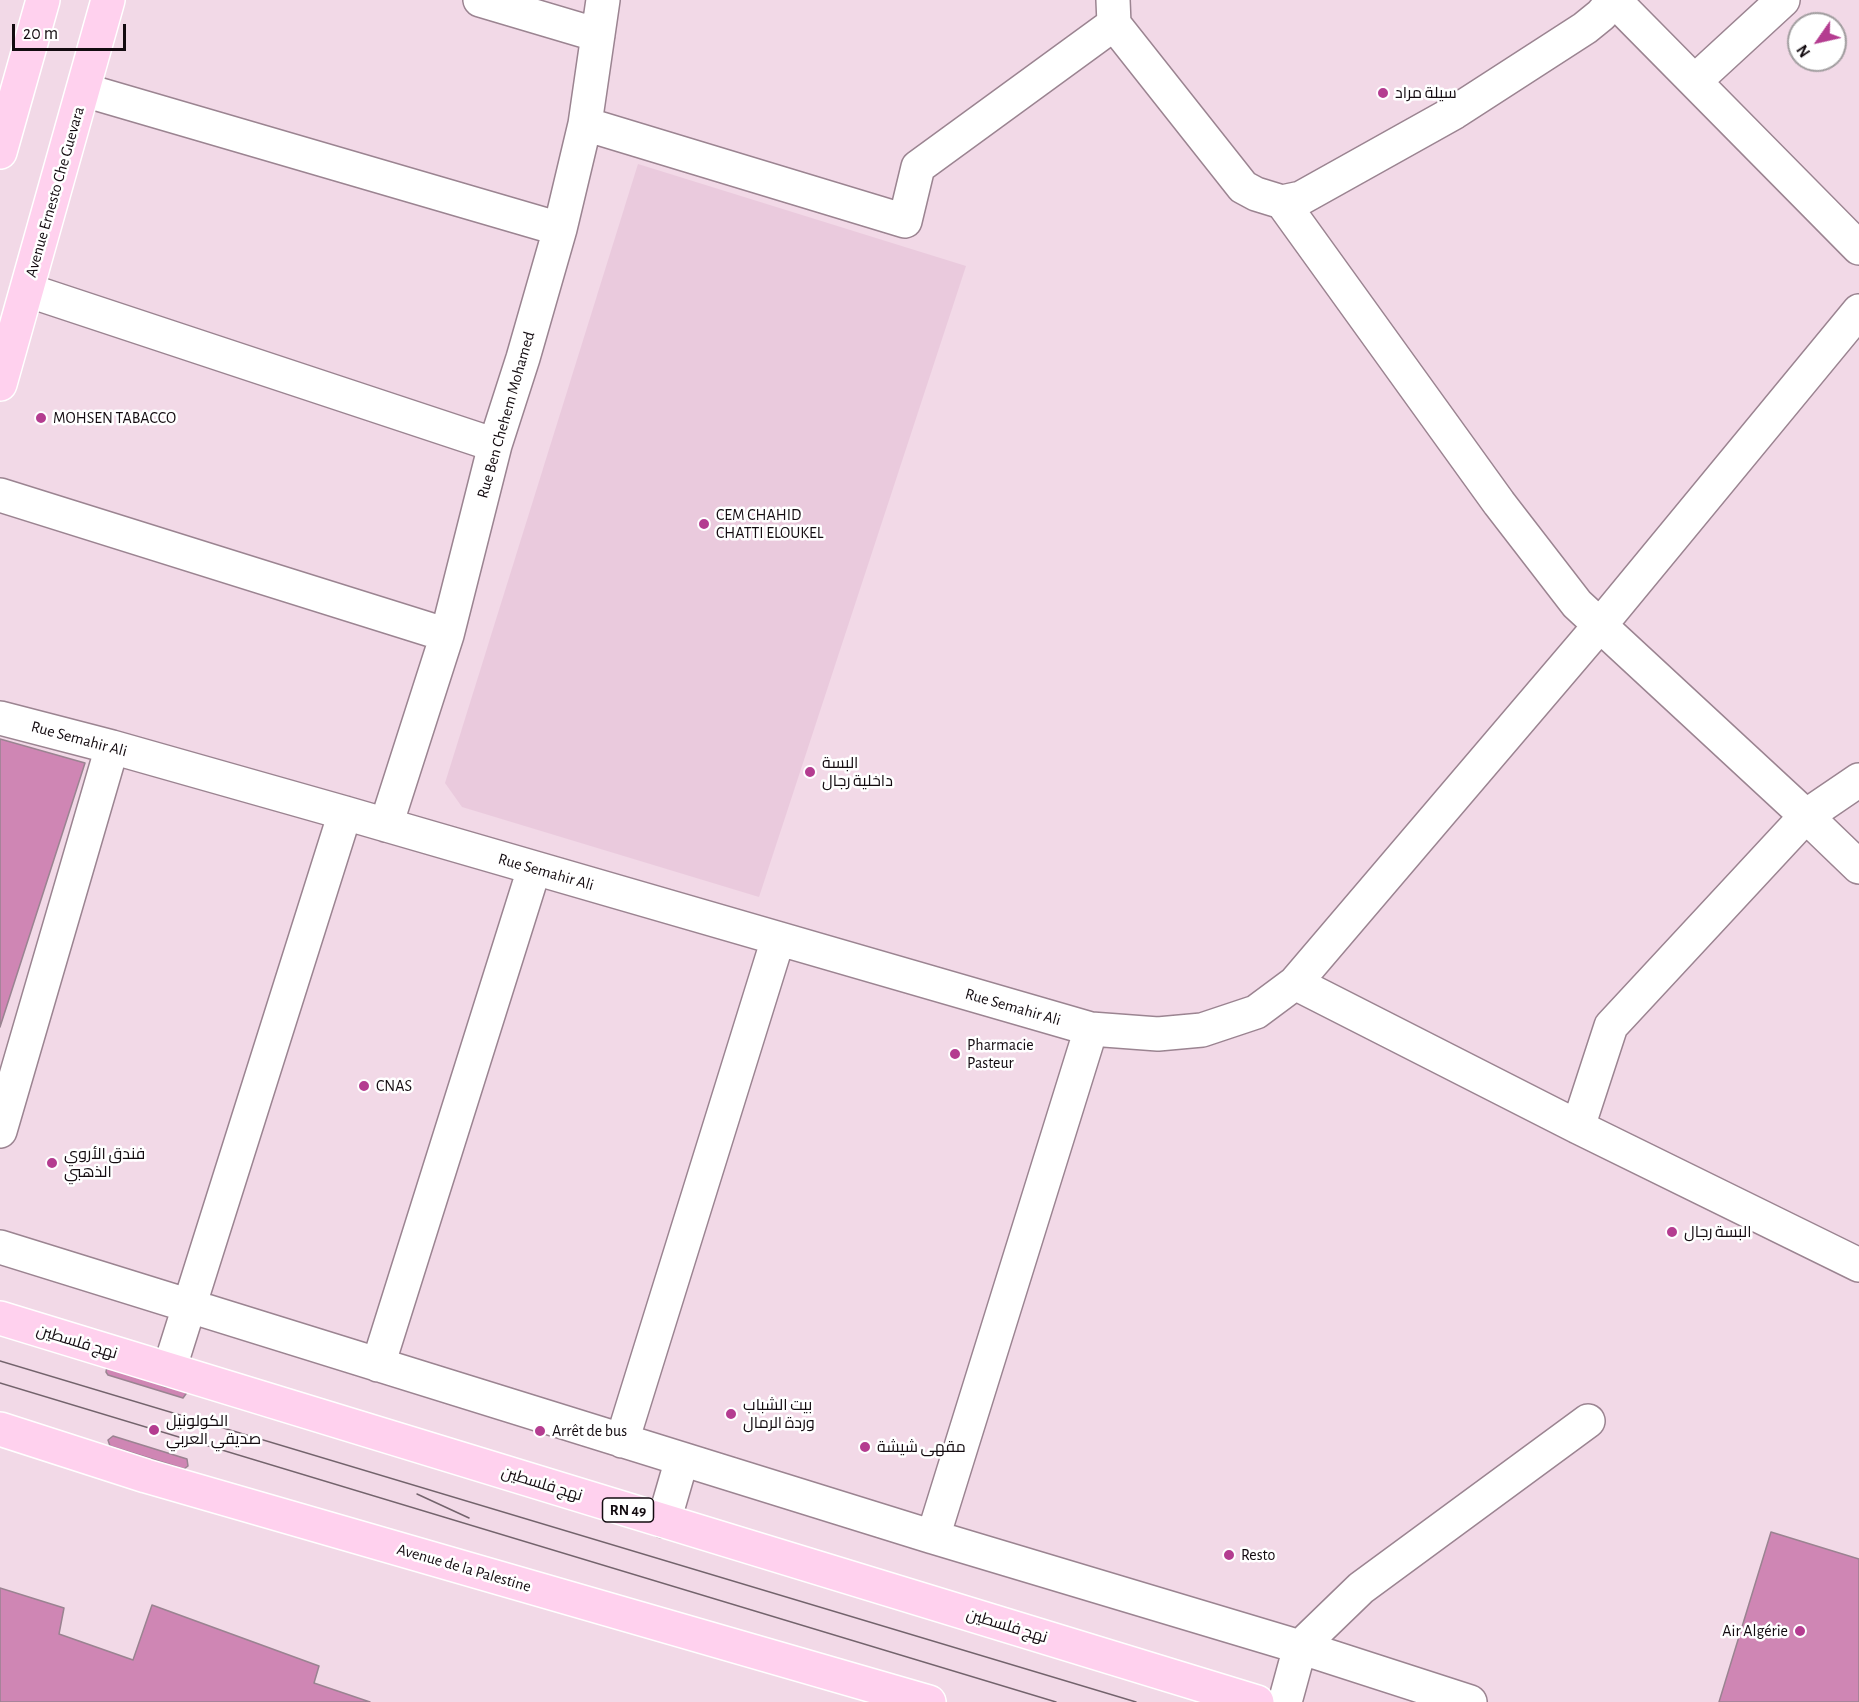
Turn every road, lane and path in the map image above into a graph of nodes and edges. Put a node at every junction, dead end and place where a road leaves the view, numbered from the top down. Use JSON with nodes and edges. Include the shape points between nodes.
{"nodes":[{"id":1,"x":43,"y":0,"type":"edge"},
{"id":2,"x":108,"y":0,"type":"edge"},
{"id":3,"x":480,"y":0,"type":"edge"},
{"id":4,"x":603,"y":0,"type":"edge"},
{"id":5,"x":1783,"y":0,"type":"edge"},
{"id":6,"x":1113,"y":12,"type":"edge"},
{"id":7,"x":598,"y":35,"type":"junction"},
{"id":8,"x":1695,"y":81,"type":"junction"},
{"id":9,"x":84,"y":90,"type":"junction"},
{"id":10,"x":585,"y":124,"type":"junction"},
{"id":11,"x":0,"y":152,"type":"edge"},
{"id":12,"x":1282,"y":202,"type":"junction"},
{"id":13,"x":560,"y":229,"type":"junction"},
{"id":14,"x":1859,"y":248,"type":"edge"},
{"id":15,"x":27,"y":290,"type":"junction"},
{"id":16,"x":1859,"y":311,"type":"edge"},
{"id":17,"x":0,"y":384,"type":"edge"},
{"id":18,"x":495,"y":445,"type":"junction"},
{"id":19,"x":0,"y":495,"type":"edge"},
{"id":20,"x":1601,"y":624,"type":"junction"},
{"id":21,"x":447,"y":635,"type":"junction"},
{"id":22,"x":0,"y":718,"type":"edge"},
{"id":23,"x":112,"y":747,"type":"junction"},
{"id":24,"x":1859,"y":780,"type":"edge"},
{"id":25,"x":345,"y":813,"type":"junction"},
{"id":26,"x":1806,"y":816,"type":"junction"},
{"id":27,"x":386,"y":825,"type":"junction"},
{"id":28,"x":1859,"y":867,"type":"edge"},
{"id":29,"x":534,"y":869,"type":"junction"},
{"id":30,"x":778,"y":939,"type":"junction"},
{"id":31,"x":1296,"y":983,"type":"junction"},
{"id":32,"x":1091,"y":1029,"type":"junction"},
{"id":33,"x":1578,"y":1127,"type":"junction"},
{"id":34,"x":0,"y":1131,"type":"edge"},
{"id":35,"x":0,"y":1247,"type":"edge"},
{"id":36,"x":1859,"y":1265,"type":"edge"},
{"id":37,"x":189,"y":1306,"type":"junction"},
{"id":38,"x":0,"y":1318,"type":"edge"},
{"id":39,"x":378,"y":1365,"type":"junction"},
{"id":40,"x":169,"y":1370,"type":"junction"},
{"id":41,"x":1588,"y":1421,"type":"dead end"},
{"id":42,"x":0,"y":1429,"type":"edge"},
{"id":43,"x":622,"y":1441,"type":"junction"},
{"id":44,"x":682,"y":1459,"type":"junction"},
{"id":45,"x":664,"y":1521,"type":"junction"},
{"id":46,"x":933,"y":1537,"type":"junction"},
{"id":47,"x":1300,"y":1647,"type":"junction"},
{"id":48,"x":929,"y":1702,"type":"edge"},
{"id":49,"x":1257,"y":1702,"type":"edge"},
{"id":50,"x":1285,"y":1702,"type":"edge"},
{"id":51,"x":1470,"y":1702,"type":"edge"}],
"edges":[{"from":1,"to":11,"type":"main road"},
{"from":2,"to":9,"type":"main road","name":"Avenue Ernesto Che Guevara"},
{"from":3,"to":7,"type":"street"},
{"from":4,"to":7,"type":"street","name":"Rue Ben Chehem Mohamed"},
{"from":5,"to":8,"type":"street"},
{"from":6,"to":10,"type":"street","via":[[918,167],[905,221]]},
{"from":6,"to":12,"type":"street","via":[[1243,187]]},
{"from":7,"to":10,"type":"street","name":"Rue Ben Chehem Mohamed"},
{"from":8,"to":12,"type":"street","via":[[1614,0],[1585,28],[1455,112],[1301,198]]},
{"from":8,"to":14,"type":"street"},
{"from":9,"to":13,"type":"street"},
{"from":9,"to":15,"type":"main road","name":"Avenue Ernesto Che Guevara"},
{"from":10,"to":13,"type":"street","name":"Rue Ben Chehem Mohamed"},
{"from":12,"to":20,"type":"street","via":[[1499,503],[1577,604]]},
{"from":13,"to":18,"type":"street","name":"Rue Ben Chehem Mohamed"},
{"from":15,"to":17,"type":"main road","name":"Avenue Ernesto Che Guevara"},
{"from":15,"to":18,"type":"street"},
{"from":16,"to":20,"type":"street","name":"Rue Semahir Ali"},
{"from":18,"to":21,"type":"street","name":"Rue Ben Chehem Mohamed"},
{"from":19,"to":21,"type":"street"},
{"from":20,"to":26,"type":"street"},
{"from":20,"to":31,"type":"street","name":"Rue Semahir Ali"},
{"from":21,"to":27,"type":"street","name":"Rue Ben Chehem Mohamed"},
{"from":22,"to":23,"type":"street","name":"Rue Semahir Ali"},
{"from":23,"to":25,"type":"street","name":"Rue Semahir Ali"},
{"from":23,"to":34,"type":"street"},
{"from":24,"to":26,"type":"street"},
{"from":25,"to":27,"type":"street","name":"Rue Semahir Ali"},
{"from":25,"to":37,"type":"street"},
{"from":26,"to":28,"type":"street"},
{"from":26,"to":33,"type":"street","via":[[1611,1026]]},
{"from":27,"to":29,"type":"street","name":"Rue Semahir Ali"},
{"from":29,"to":30,"type":"street","name":"Rue Semahir Ali"},
{"from":29,"to":39,"type":"street"},
{"from":30,"to":32,"type":"street","name":"Rue Semahir Ali"},
{"from":30,"to":43,"type":"street"},
{"from":31,"to":32,"type":"street","name":"Rue Semahir Ali","via":[[1256,1012],[1202,1030],[1158,1034]]},
{"from":31,"to":33,"type":"street"},
{"from":32,"to":46,"type":"street"},
{"from":33,"to":36,"type":"street"},
{"from":35,"to":37,"type":"street"},
{"from":37,"to":39,"type":"street"},
{"from":37,"to":40,"type":"street"},
{"from":38,"to":40,"type":"main road","name":"نهج فلسطين","number":"RN 49"},
{"from":39,"to":43,"type":"street"},
{"from":40,"to":45,"type":"main road","name":"نهج فلسطين","number":"RN 49"},
{"from":41,"to":47,"type":"street","via":[[1361,1588]]},
{"from":42,"to":48,"type":"main road","name":"Avenue de la Palestine","via":[[146,1476]]},
{"from":43,"to":44,"type":"street"},
{"from":44,"to":45,"type":"street"},
{"from":44,"to":46,"type":"street"},
{"from":45,"to":49,"type":"main road","name":"نهج فلسطين","number":"RN 49"},
{"from":46,"to":47,"type":"street"},
{"from":47,"to":50,"type":"street"},
{"from":47,"to":51,"type":"street"}]}
